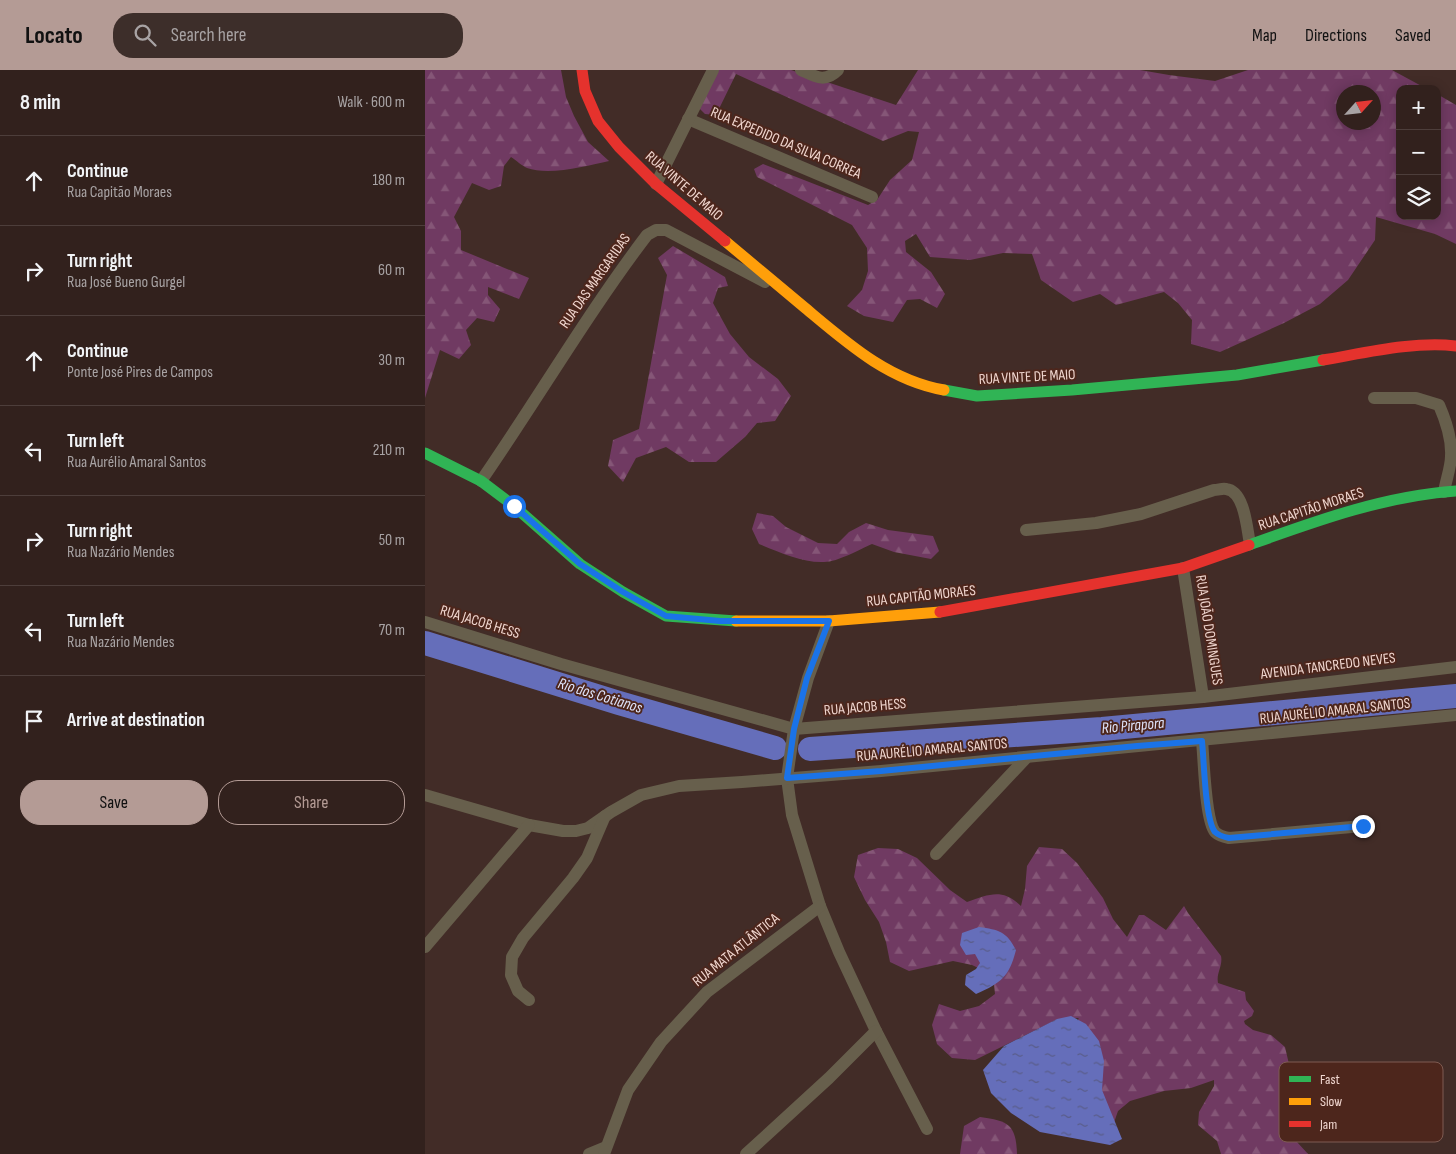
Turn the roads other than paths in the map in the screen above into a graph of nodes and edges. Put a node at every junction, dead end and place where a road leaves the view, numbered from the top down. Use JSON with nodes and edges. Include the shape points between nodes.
{"nodes":[{"id":1,"x":582,"y":70,"type":"edge"},
{"id":2,"x":713,"y":70,"type":"edge"},
{"id":3,"x":801,"y":70,"type":"edge"},
{"id":4,"x":835,"y":73,"type":"edge"},
{"id":5,"x":688,"y":119,"type":"junction"},
{"id":6,"x":656,"y":184,"type":"junction"},
{"id":7,"x":872,"y":197,"type":"dead end"},
{"id":8,"x":791,"y":297,"type":"junction"},
{"id":9,"x":1456,"y":346,"type":"edge"},
{"id":10,"x":1374,"y":398,"type":"dead end"},
{"id":11,"x":425,"y":453,"type":"edge"},
{"id":12,"x":481,"y":481,"type":"junction"},
{"id":13,"x":1450,"y":491,"type":"edge"},
{"id":14,"x":1026,"y":530,"type":"dead end"},
{"id":15,"x":1250,"y":544,"type":"junction"},
{"id":16,"x":1183,"y":568,"type":"junction"},
{"id":17,"x":829,"y":621,"type":"junction"},
{"id":18,"x":425,"y":622,"type":"edge"},
{"id":19,"x":1456,"y":667,"type":"edge"},
{"id":20,"x":1203,"y":697,"type":"junction"},
{"id":21,"x":1456,"y":715,"type":"edge"},
{"id":22,"x":794,"y":729,"type":"junction"},
{"id":23,"x":1202,"y":741,"type":"junction"},
{"id":24,"x":1027,"y":757,"type":"junction"},
{"id":25,"x":787,"y":778,"type":"junction"},
{"id":26,"x":425,"y":795,"type":"edge"},
{"id":27,"x":605,"y":816,"type":"junction"},
{"id":28,"x":529,"y":825,"type":"junction"},
{"id":29,"x":1363,"y":826,"type":"dead end"},
{"id":30,"x":936,"y":854,"type":"dead end"},
{"id":31,"x":820,"y":906,"type":"junction"},
{"id":32,"x":425,"y":947,"type":"edge"},
{"id":33,"x":529,"y":1000,"type":"dead end"},
{"id":34,"x":876,"y":1032,"type":"junction"},
{"id":35,"x":927,"y":1129,"type":"dead end"},
{"id":36,"x":605,"y":1150,"type":"edge"},
{"id":37,"x":589,"y":1154,"type":"edge"},
{"id":38,"x":746,"y":1154,"type":"edge"}],
"edges":[{"from":1,"to":6,"type":"street","name":"RUA VINTE DE MAIO","via":[[585,91],[598,121],[619,148]]},
{"from":2,"to":5,"type":"street"},
{"from":3,"to":4,"type":"street","via":[[819,78]]},
{"from":5,"to":6,"type":"street"},
{"from":5,"to":7,"type":"street","name":"RUA EXPEDIDO DA SILVA CORREA"},
{"from":6,"to":8,"type":"street","name":"RUA VINTE DE MAIO"},
{"from":8,"to":9,"type":"street","name":"RUA VINTE DE MAIO","via":[[853,348],[888,370],[923,386],[977,396],[1237,375],[1381,350],[1440,344]]},
{"from":8,"to":12,"type":"street","name":"RUA DAS MARGARIDAS","via":[[666,230],[656,230],[647,235],[562,355]]},
{"from":10,"to":13,"type":"street","via":[[1417,398],[1439,405],[1451,442]]},
{"from":11,"to":12,"type":"street","name":"RUA CAPITÃO MORAES"},
{"from":12,"to":17,"type":"street","name":"RUA CAPITÃO MORAES","via":[[580,564],[666,616],[720,621]]},
{"from":13,"to":15,"type":"street","name":"RUA CAPITÃO MORAES","via":[[1427,492],[1375,504]]},
{"from":14,"to":15,"type":"street","via":[[1095,523],[1141,514],[1214,490],[1227,489],[1235,493],[1241,502]]},
{"from":15,"to":16,"type":"street","name":"RUA CAPITÃO MORAES"},
{"from":16,"to":17,"type":"street","name":"RUA CAPITÃO MORAES","via":[[942,612]]},
{"from":16,"to":20,"type":"street","name":"RUA JOÃO DOMINGUES"},
{"from":17,"to":22,"type":"street","via":[[807,678]]},
{"from":18,"to":22,"type":"street","name":"RUA JACOB HESS"},
{"from":19,"to":20,"type":"street","name":"AVENIDA TANCREDO NEVES"},
{"from":20,"to":22,"type":"street","name":"RUA JACOB HESS"},
{"from":21,"to":23,"type":"street","name":"RUA AURÉLIO AMARAL SANTOS"},
{"from":22,"to":25,"type":"street"},
{"from":23,"to":24,"type":"street","name":"RUA AURÉLIO AMARAL SANTOS"},
{"from":23,"to":29,"type":"street","via":[[1209,817],[1214,831],[1221,836],[1229,838]]},
{"from":24,"to":25,"type":"street","name":"RUA AURÉLIO AMARAL SANTOS"},
{"from":24,"to":30,"type":"street"},
{"from":25,"to":27,"type":"street","name":"RUA AURÉLIO AMARAL SANTOS","via":[[679,786],[641,795]]},
{"from":25,"to":31,"type":"street","via":[[792,815]]},
{"from":26,"to":28,"type":"street","name":"RUA AURÉLIO AMARAL SANTOS"},
{"from":27,"to":28,"type":"street","name":"RUA AURÉLIO AMARAL SANTOS","via":[[588,828],[576,831],[563,832]]},
{"from":27,"to":33,"type":"street","via":[[587,858],[523,938],[512,957],[511,975],[518,991]]},
{"from":28,"to":32,"type":"street"},
{"from":31,"to":34,"type":"street"},
{"from":31,"to":36,"type":"street","name":"RUA MATA ATLÂNTICA","via":[[707,992],[661,1042],[628,1090]]},
{"from":34,"to":35,"type":"street"},
{"from":34,"to":38,"type":"street"},
{"from":36,"to":37,"type":"street"}]}
